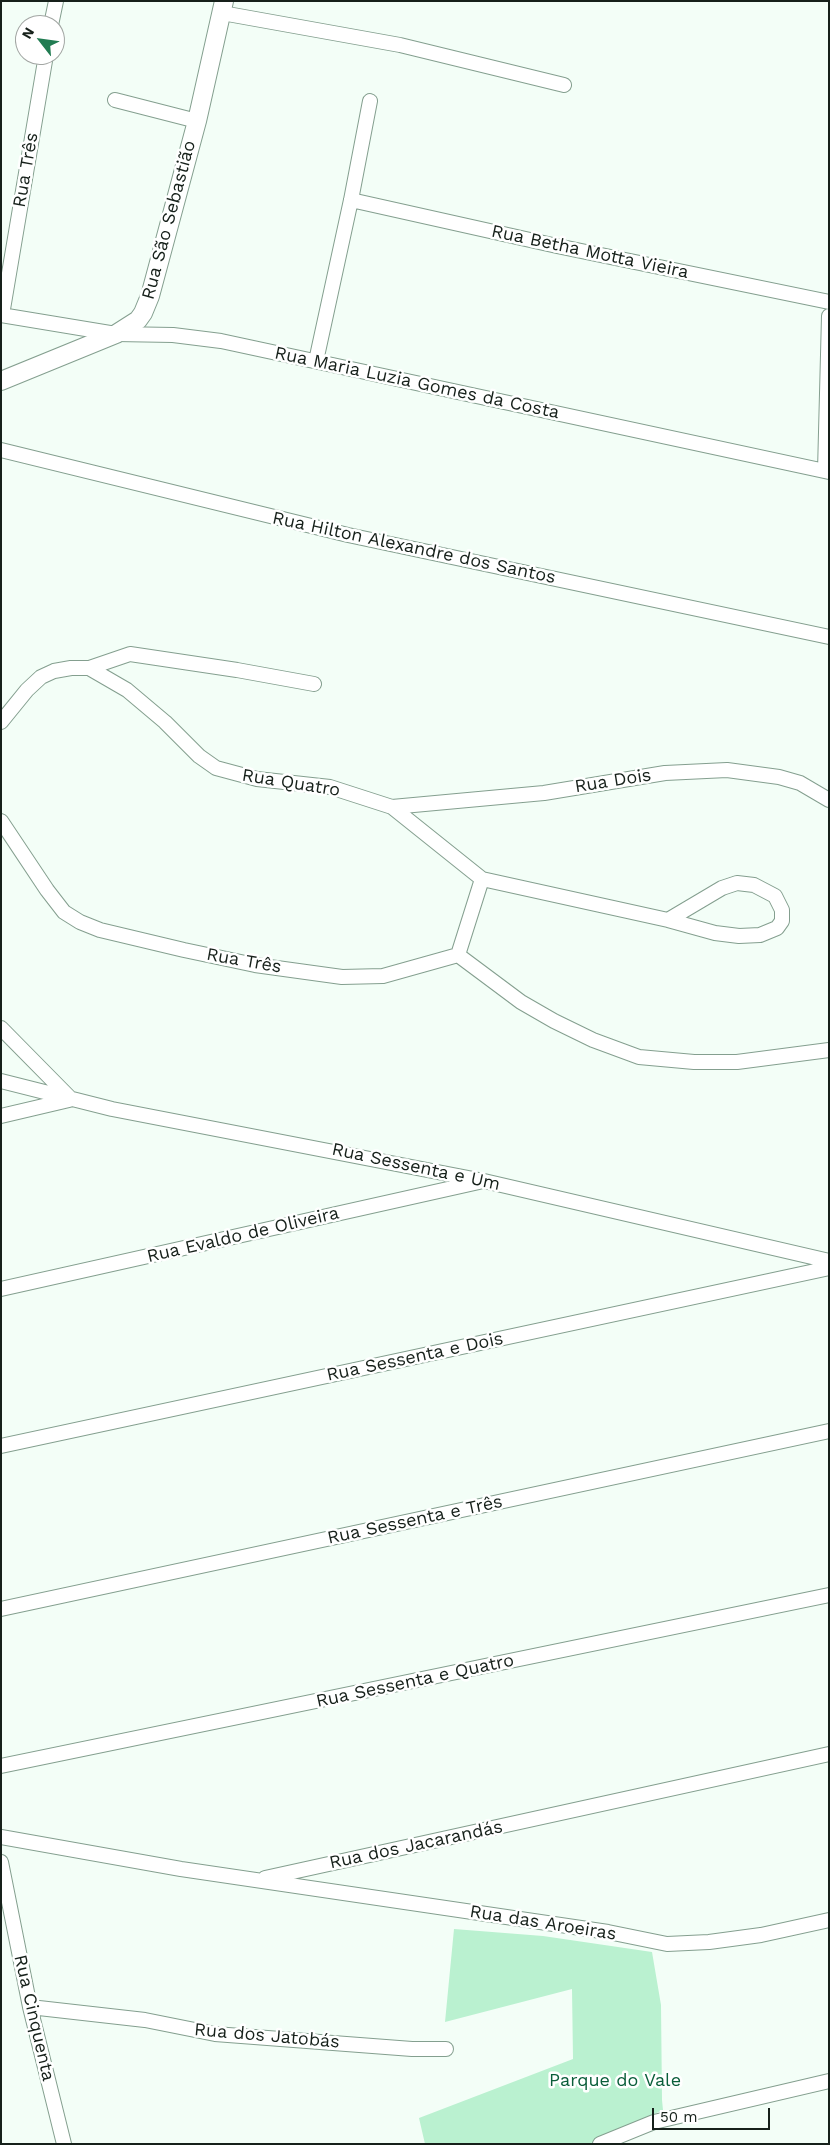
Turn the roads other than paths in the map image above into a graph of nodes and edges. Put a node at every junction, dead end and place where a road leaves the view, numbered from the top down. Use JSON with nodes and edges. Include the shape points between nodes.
{"nodes":[{"id":1,"x":56,"y":1,"type":"edge"},
{"id":2,"x":223,"y":7,"type":"edge"},
{"id":3,"x":53,"y":15,"type":"edge"},
{"id":4,"x":44,"y":65,"type":"edge"},
{"id":5,"x":564,"y":85,"type":"dead end"},
{"id":6,"x":115,"y":100,"type":"dead end"},
{"id":7,"x":370,"y":100,"type":"dead end"},
{"id":8,"x":196,"y":121,"type":"junction"},
{"id":9,"x":351,"y":200,"type":"junction"},
{"id":10,"x":829,"y":302,"type":"edge"},
{"id":11,"x":1,"y":315,"type":"edge"},
{"id":12,"x":829,"y":316,"type":"edge"},
{"id":13,"x":116,"y":334,"type":"junction"},
{"id":14,"x":316,"y":361,"type":"junction"},
{"id":15,"x":1,"y":381,"type":"edge"},
{"id":16,"x":1,"y":450,"type":"edge"},
{"id":17,"x":827,"y":471,"type":"edge"},
{"id":18,"x":829,"y":636,"type":"edge"},
{"id":19,"x":89,"y":668,"type":"junction"},
{"id":20,"x":314,"y":684,"type":"dead end"},
{"id":21,"x":1,"y":722,"type":"edge"},
{"id":22,"x":829,"y":800,"type":"edge"},
{"id":23,"x":392,"y":807,"type":"junction"},
{"id":24,"x":1,"y":821,"type":"edge"},
{"id":25,"x":482,"y":879,"type":"junction"},
{"id":26,"x":668,"y":920,"type":"junction"},
{"id":27,"x":458,"y":955,"type":"junction"},
{"id":28,"x":1,"y":1028,"type":"edge"},
{"id":29,"x":829,"y":1050,"type":"edge"},
{"id":30,"x":1,"y":1081,"type":"edge"},
{"id":31,"x":72,"y":1099,"type":"junction"},
{"id":32,"x":1,"y":1116,"type":"edge"},
{"id":33,"x":484,"y":1181,"type":"junction"},
{"id":34,"x":829,"y":1261,"type":"edge"},
{"id":35,"x":829,"y":1268,"type":"edge"},
{"id":36,"x":1,"y":1289,"type":"edge"},
{"id":37,"x":829,"y":1431,"type":"edge"},
{"id":38,"x":1,"y":1446,"type":"edge"},
{"id":39,"x":829,"y":1595,"type":"edge"},
{"id":40,"x":1,"y":1609,"type":"edge"},
{"id":41,"x":829,"y":1754,"type":"edge"},
{"id":42,"x":1,"y":1766,"type":"edge"},
{"id":43,"x":1,"y":1837,"type":"edge"},
{"id":44,"x":1,"y":1862,"type":"edge"},
{"id":45,"x":257,"y":1880,"type":"junction"},
{"id":46,"x":829,"y":1920,"type":"edge"},
{"id":47,"x":30,"y":2007,"type":"junction"},
{"id":48,"x":446,"y":2049,"type":"dead end"},
{"id":49,"x":829,"y":2080,"type":"edge"},
{"id":50,"x":64,"y":2144,"type":"edge"},
{"id":51,"x":600,"y":2144,"type":"edge"}],
"edges":[{"from":1,"to":3,"type":"street"},
{"from":2,"to":5,"type":"street"},
{"from":2,"to":8,"type":"street","name":"Rua São Sebastião"},
{"from":4,"to":11,"type":"street","name":"Rua Três"},
{"from":6,"to":8,"type":"street"},
{"from":7,"to":9,"type":"street"},
{"from":8,"to":13,"type":"street","name":"Rua São Sebastião","via":[[150,296],[138,320]]},
{"from":9,"to":10,"type":"street","name":"Rua Betha Motta Vieira"},
{"from":9,"to":14,"type":"street"},
{"from":11,"to":13,"type":"street","name":"Rua Maria Luzia Gomes da Costa"},
{"from":12,"to":17,"type":"street"},
{"from":13,"to":14,"type":"street","name":"Rua Maria Luzia Gomes da Costa","via":[[198,338]]},
{"from":13,"to":15,"type":"street","name":"Rua São Sebastião"},
{"from":14,"to":17,"type":"street","name":"Rua Maria Luzia Gomes da Costa"},
{"from":16,"to":18,"type":"street","name":"Rua Hilton Alexandre dos Santos","via":[[348,535]]},
{"from":19,"to":20,"type":"street","via":[[130,654]]},
{"from":19,"to":21,"type":"street","via":[[54,671],[41,677],[26,690]]},
{"from":19,"to":23,"type":"street","name":"Rua Quatro","via":[[127,690],[216,768],[257,780],[330,787]]},
{"from":22,"to":23,"type":"street","name":"Rua Dois","via":[[800,783],[727,770],[664,773],[544,793]]},
{"from":23,"to":25,"type":"street","name":"Rua Quatro"},
{"from":24,"to":27,"type":"street","name":"Rua Três","via":[[64,912],[100,930],[255,964],[342,977],[383,976]]},
{"from":25,"to":26,"type":"street","name":"Rua Quatro"},
{"from":25,"to":27,"type":"street"},
{"from":26,"to":26,"type":"street","name":"Rua Quatro","via":[[722,888],[737,883],[754,885],[775,896],[782,910],[782,921],[777,928],[760,935],[715,933]]},
{"from":27,"to":29,"type":"street","via":[[521,1002],[554,1021],[639,1057],[737,1062]]},
{"from":28,"to":31,"type":"street"},
{"from":30,"to":31,"type":"street","name":"Rua Sessenta e Um"},
{"from":31,"to":32,"type":"street"},
{"from":31,"to":33,"type":"street","name":"Rua Sessenta e Um"},
{"from":33,"to":34,"type":"street","name":"Rua Sessenta e Um"},
{"from":33,"to":36,"type":"street","name":"Rua Evaldo de Oliveira"},
{"from":35,"to":38,"type":"street","name":"Rua Sessenta e Dois"},
{"from":37,"to":40,"type":"street","name":"Rua Sessenta e Três"},
{"from":39,"to":42,"type":"street","name":"Rua Sessenta e Quatro"},
{"from":41,"to":45,"type":"street","name":"Rua dos Jacarandás"},
{"from":43,"to":45,"type":"street","name":"Rua dos Jacarandás"},
{"from":44,"to":47,"type":"street","name":"Rua Cinquenta"},
{"from":45,"to":46,"type":"street","name":"Rua das Aroeiras","via":[[608,1932],[667,1944],[761,1935]]},
{"from":47,"to":48,"type":"street","name":"Rua dos Jatobás","via":[[144,2020],[215,2034],[412,2050]]},
{"from":47,"to":50,"type":"street","name":"Rua Cinquenta"},
{"from":49,"to":51,"type":"street","via":[[654,2122]]}]}
